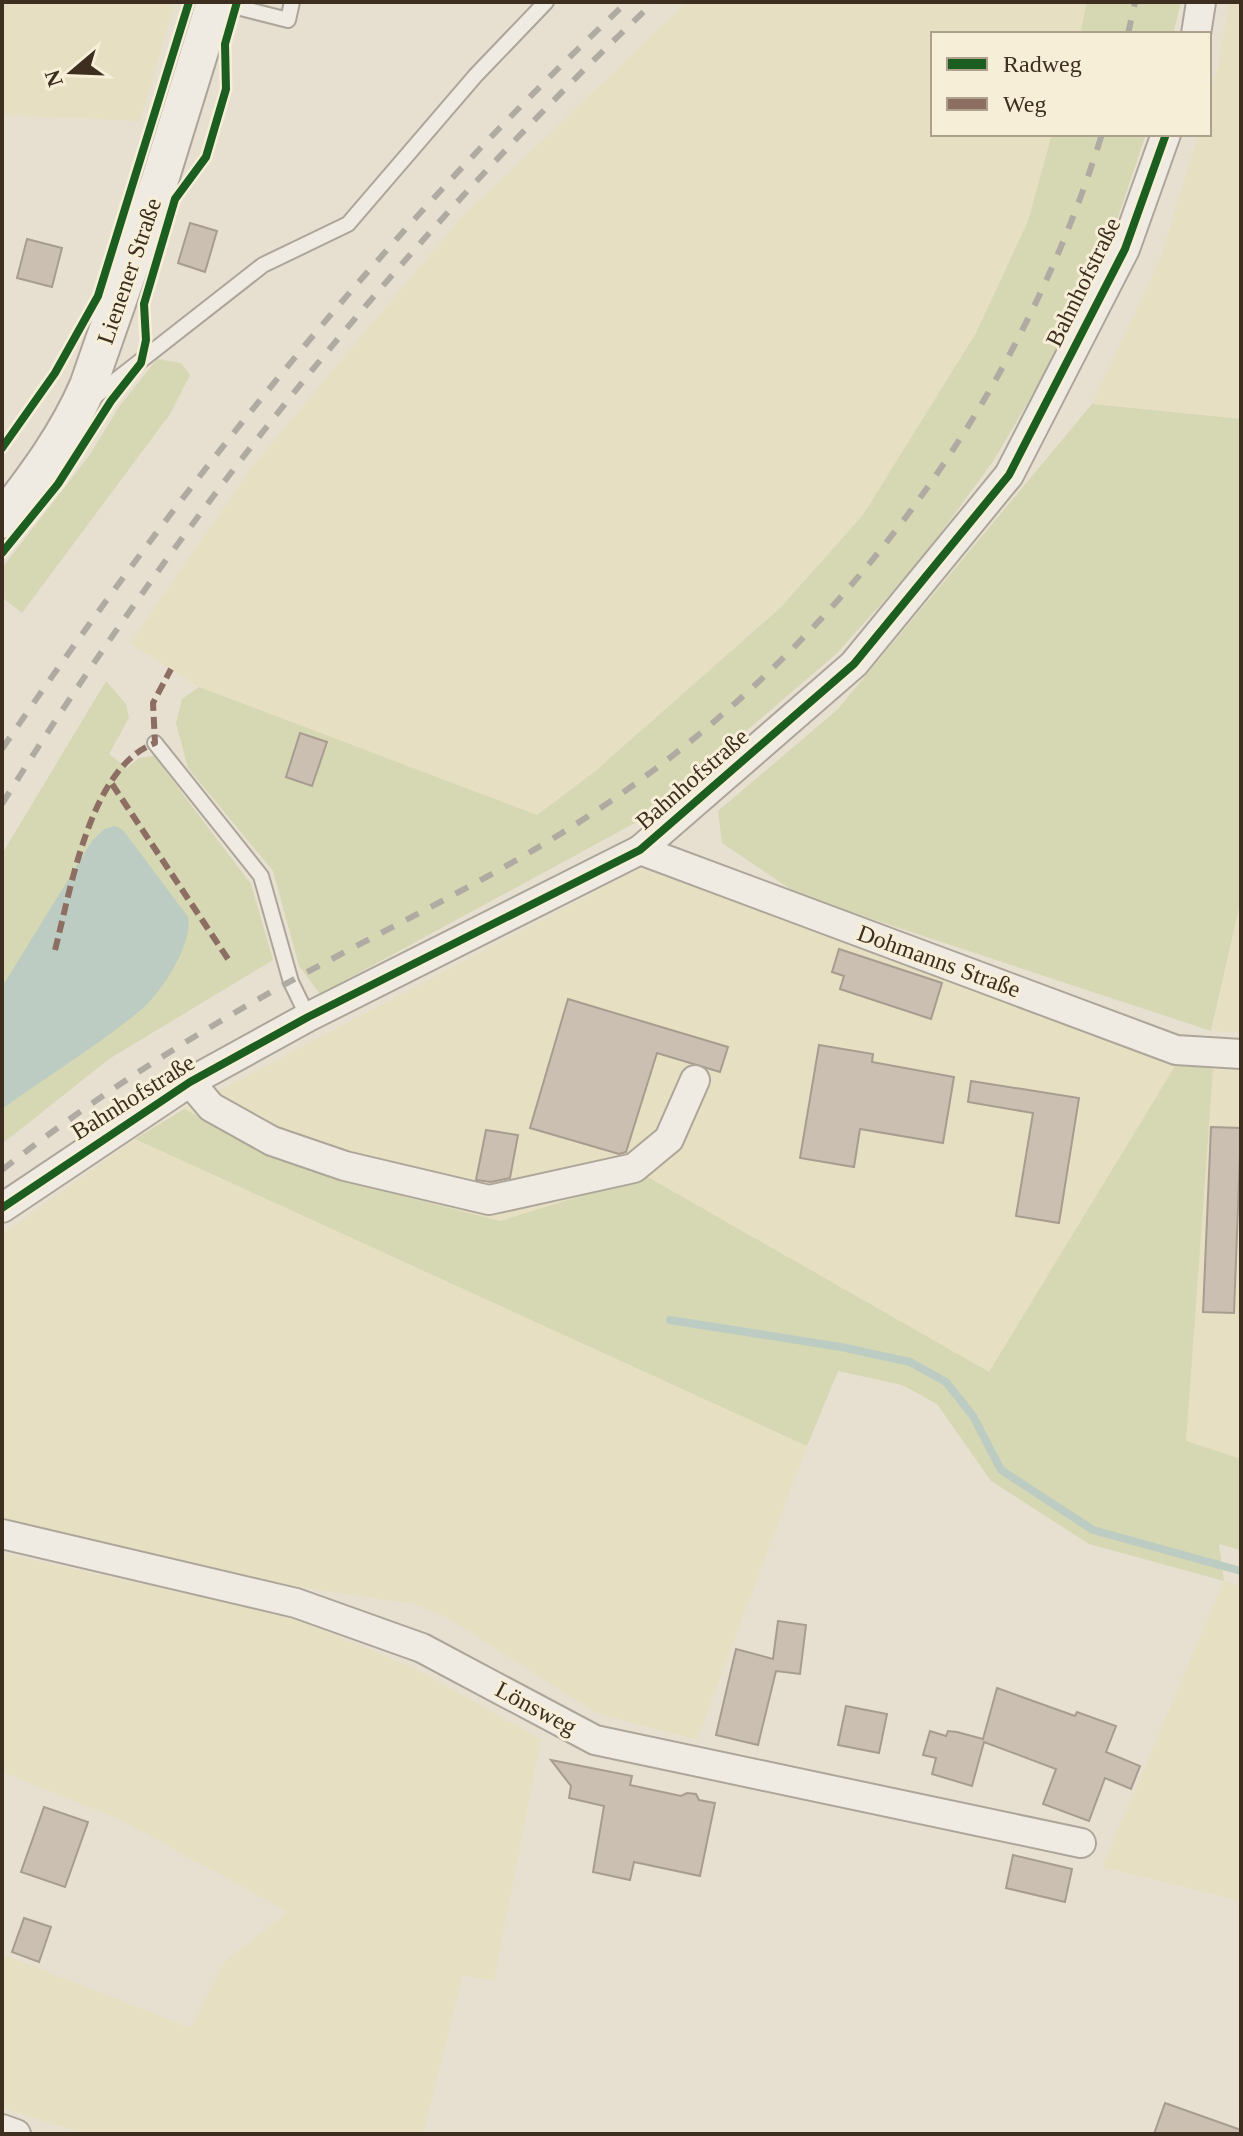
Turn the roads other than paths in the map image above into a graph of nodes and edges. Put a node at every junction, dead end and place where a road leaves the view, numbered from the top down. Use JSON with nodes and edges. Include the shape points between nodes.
{"nodes":[{"id":1,"x":216,"y":2,"type":"edge"},
{"id":2,"x":292,"y":2,"type":"edge"},
{"id":3,"x":546,"y":2,"type":"edge"},
{"id":4,"x":1201,"y":2,"type":"edge"},
{"id":5,"x":1196,"y":32,"type":"edge"},
{"id":6,"x":1165,"y":136,"type":"edge"},
{"id":7,"x":77,"y":411,"type":"junction"},
{"id":8,"x":2,"y":520,"type":"edge"},
{"id":9,"x":155,"y":743,"type":"dead end"},
{"id":10,"x":640,"y":850,"type":"junction"},
{"id":11,"x":308,"y":1017,"type":"junction"},
{"id":12,"x":1241,"y":1054,"type":"edge"},
{"id":13,"x":695,"y":1080,"type":"dead end"},
{"id":14,"x":190,"y":1082,"type":"junction"},
{"id":15,"x":2,"y":1208,"type":"edge"},
{"id":16,"x":2,"y":1534,"type":"edge"},
{"id":17,"x":1081,"y":1843,"type":"dead end"},
{"id":18,"x":2,"y":2129,"type":"edge"},
{"id":19,"x":16,"y":2134,"type":"edge"}],
"edges":[{"from":1,"to":2,"type":"lane","via":[[288,20]]},
{"from":1,"to":7,"type":"street","name":"Lienener Straße","via":[[104,346]]},
{"from":3,"to":7,"type":"lane","via":[[348,224],[263,265]]},
{"from":4,"to":5,"type":"street"},
{"from":6,"to":10,"type":"street","name":"Bahnhofstraße","via":[[1125,249],[1009,475],[854,664]]},
{"from":7,"to":8,"type":"street","name":"Lienener Straße"},
{"from":9,"to":11,"type":"lane","via":[[261,876],[291,982]]},
{"from":10,"to":11,"type":"street","name":"Bahnhofstraße"},
{"from":10,"to":12,"type":"street","name":"Dohmanns Straße","via":[[1176,1050]]},
{"from":11,"to":14,"type":"street","name":"Bahnhofstraße"},
{"from":13,"to":14,"type":"street","name":"Bahnhofstraße","via":[[669,1139],[634,1168],[489,1200],[345,1166],[272,1141],[211,1107]]},
{"from":14,"to":15,"type":"street","name":"Bahnhofstraße"},
{"from":16,"to":17,"type":"street","name":"Lönsweg","via":[[296,1603],[422,1648],[595,1740]]},
{"from":18,"to":19,"type":"street"}]}
